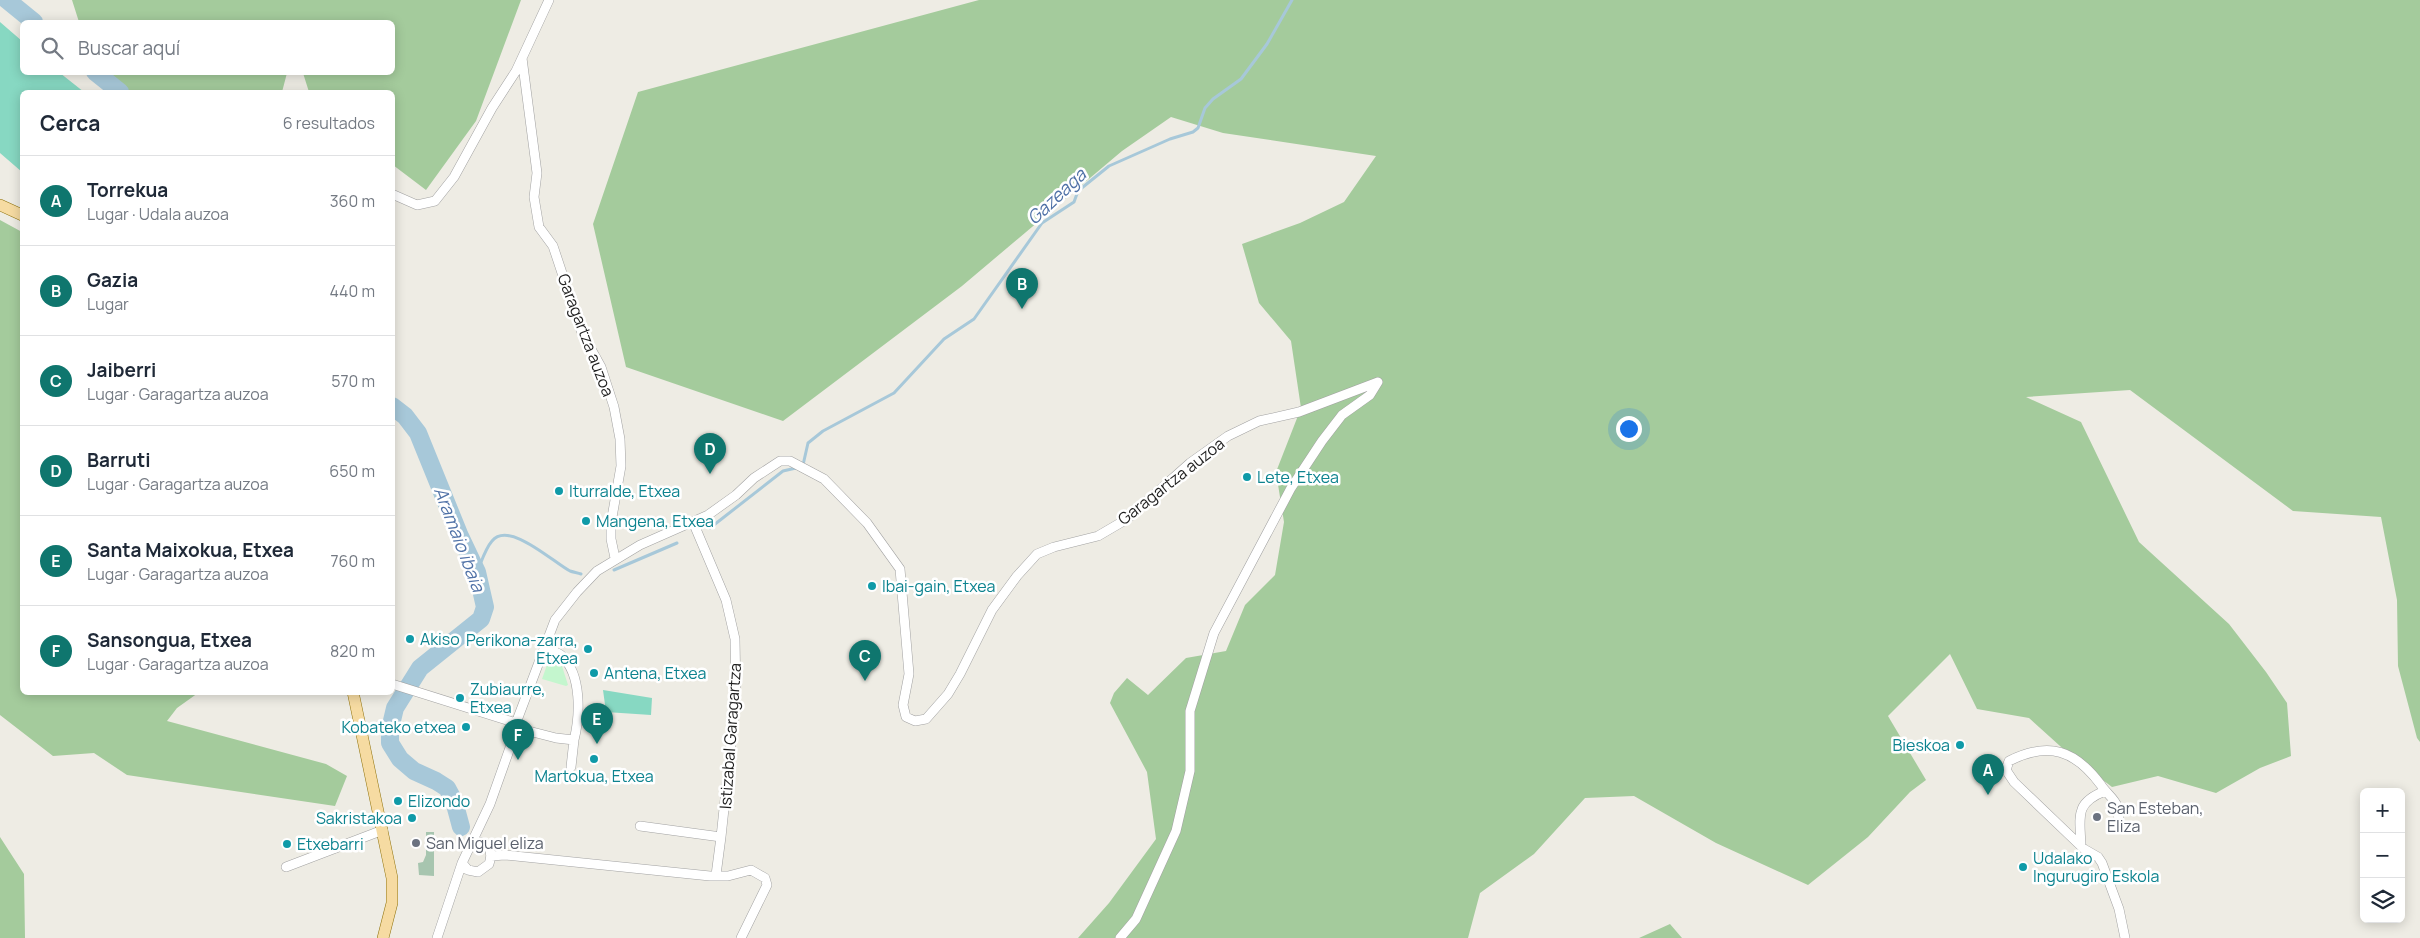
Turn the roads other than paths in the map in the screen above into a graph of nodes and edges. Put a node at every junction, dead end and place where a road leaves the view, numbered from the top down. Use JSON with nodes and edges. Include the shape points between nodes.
{"nodes":[{"id":1,"x":549,"y":0,"type":"edge"},
{"id":2,"x":522,"y":58,"type":"junction"},
{"id":3,"x":395,"y":195,"type":"edge"},
{"id":4,"x":0,"y":205,"type":"edge"},
{"id":5,"x":20,"y":214,"type":"edge"},
{"id":6,"x":693,"y":522,"type":"junction"},
{"id":7,"x":615,"y":558,"type":"junction"},
{"id":8,"x":544,"y":647,"type":"junction"},
{"id":9,"x":395,"y":685,"type":"edge"},
{"id":10,"x":354,"y":695,"type":"edge"},
{"id":11,"x":517,"y":726,"type":"junction"},
{"id":12,"x":574,"y":740,"type":"junction"},
{"id":13,"x":571,"y":767,"type":"dead end"},
{"id":14,"x":2105,"y":791,"type":"junction"},
{"id":15,"x":2119,"y":822,"type":"dead end"},
{"id":16,"x":640,"y":826,"type":"dead end"},
{"id":17,"x":382,"y":830,"type":"junction"},
{"id":18,"x":721,"y":837,"type":"junction"},
{"id":19,"x":471,"y":843,"type":"junction"},
{"id":20,"x":2081,"y":846,"type":"junction"},
{"id":21,"x":491,"y":856,"type":"junction"},
{"id":22,"x":462,"y":863,"type":"junction"},
{"id":23,"x":286,"y":867,"type":"dead end"},
{"id":24,"x":716,"y":876,"type":"junction"},
{"id":25,"x":383,"y":938,"type":"edge"},
{"id":26,"x":437,"y":938,"type":"edge"},
{"id":27,"x":740,"y":938,"type":"edge"},
{"id":28,"x":1120,"y":938,"type":"edge"},
{"id":29,"x":2125,"y":938,"type":"edge"}],
"edges":[{"from":1,"to":2,"type":"street"},
{"from":2,"to":3,"type":"street","via":[[454,177],[435,201],[417,205]]},
{"from":2,"to":7,"type":"street","name":"Garagartza auzoa","via":[[537,173],[534,197],[539,227],[553,246],[582,333],[606,380],[615,415],[621,466],[612,522]]},
{"from":4,"to":5,"type":"main road"},
{"from":6,"to":7,"type":"street","name":"Garagartza auzoa"},
{"from":6,"to":18,"type":"street","name":"Istizabal Garagartza","via":[[726,600],[735,640],[736,696]]},
{"from":6,"to":28,"type":"street","name":"Garagartza auzoa","via":[[722,505],[780,460],[790,461],[824,479],[867,523],[900,569],[910,674],[903,705],[906,717],[915,721],[926,719],[956,681],[992,610],[1037,554],[1098,536],[1127,519],[1190,463],[1236,432],[1259,421],[1299,412],[1378,382],[1370,395],[1333,424],[1314,452],[1291,488],[1214,633],[1190,711],[1190,771],[1180,816],[1136,919]]},
{"from":7,"to":8,"type":"street","name":"Garagartza auzoa","via":[[577,592],[555,620]]},
{"from":8,"to":11,"type":"street","name":"Garagartza auzoa"},
{"from":8,"to":12,"type":"street","via":[[561,655],[574,678],[578,712]]},
{"from":9,"to":11,"type":"street"},
{"from":10,"to":17,"type":"main road"},
{"from":11,"to":12,"type":"street"},
{"from":11,"to":19,"type":"street","name":"Garagartza auzoa","via":[[490,804]]},
{"from":12,"to":13,"type":"street"},
{"from":14,"to":15,"type":"street","via":[[2118,807]]},
{"from":14,"to":20,"type":"street","via":[[2087,799],[2082,805]]},
{"from":14,"to":20,"type":"street","via":[[2084,765],[2061,752],[2035,751],[2008,761],[2006,770],[2014,782]]},
{"from":16,"to":18,"type":"street"},
{"from":17,"to":23,"type":"street"},
{"from":17,"to":25,"type":"main road","via":[[392,878],[388,922]]},
{"from":18,"to":24,"type":"street","name":"Istizabal Garagartza"},
{"from":19,"to":21,"type":"street","via":[[486,843]]},
{"from":19,"to":22,"type":"street"},
{"from":20,"to":29,"type":"street","via":[[2102,863],[2119,908]]},
{"from":21,"to":22,"type":"street","via":[[488,868],[482,871],[468,870]]},
{"from":21,"to":24,"type":"street"},
{"from":22,"to":26,"type":"street"},
{"from":24,"to":27,"type":"street","via":[[751,870],[766,878],[762,897]]}]}
